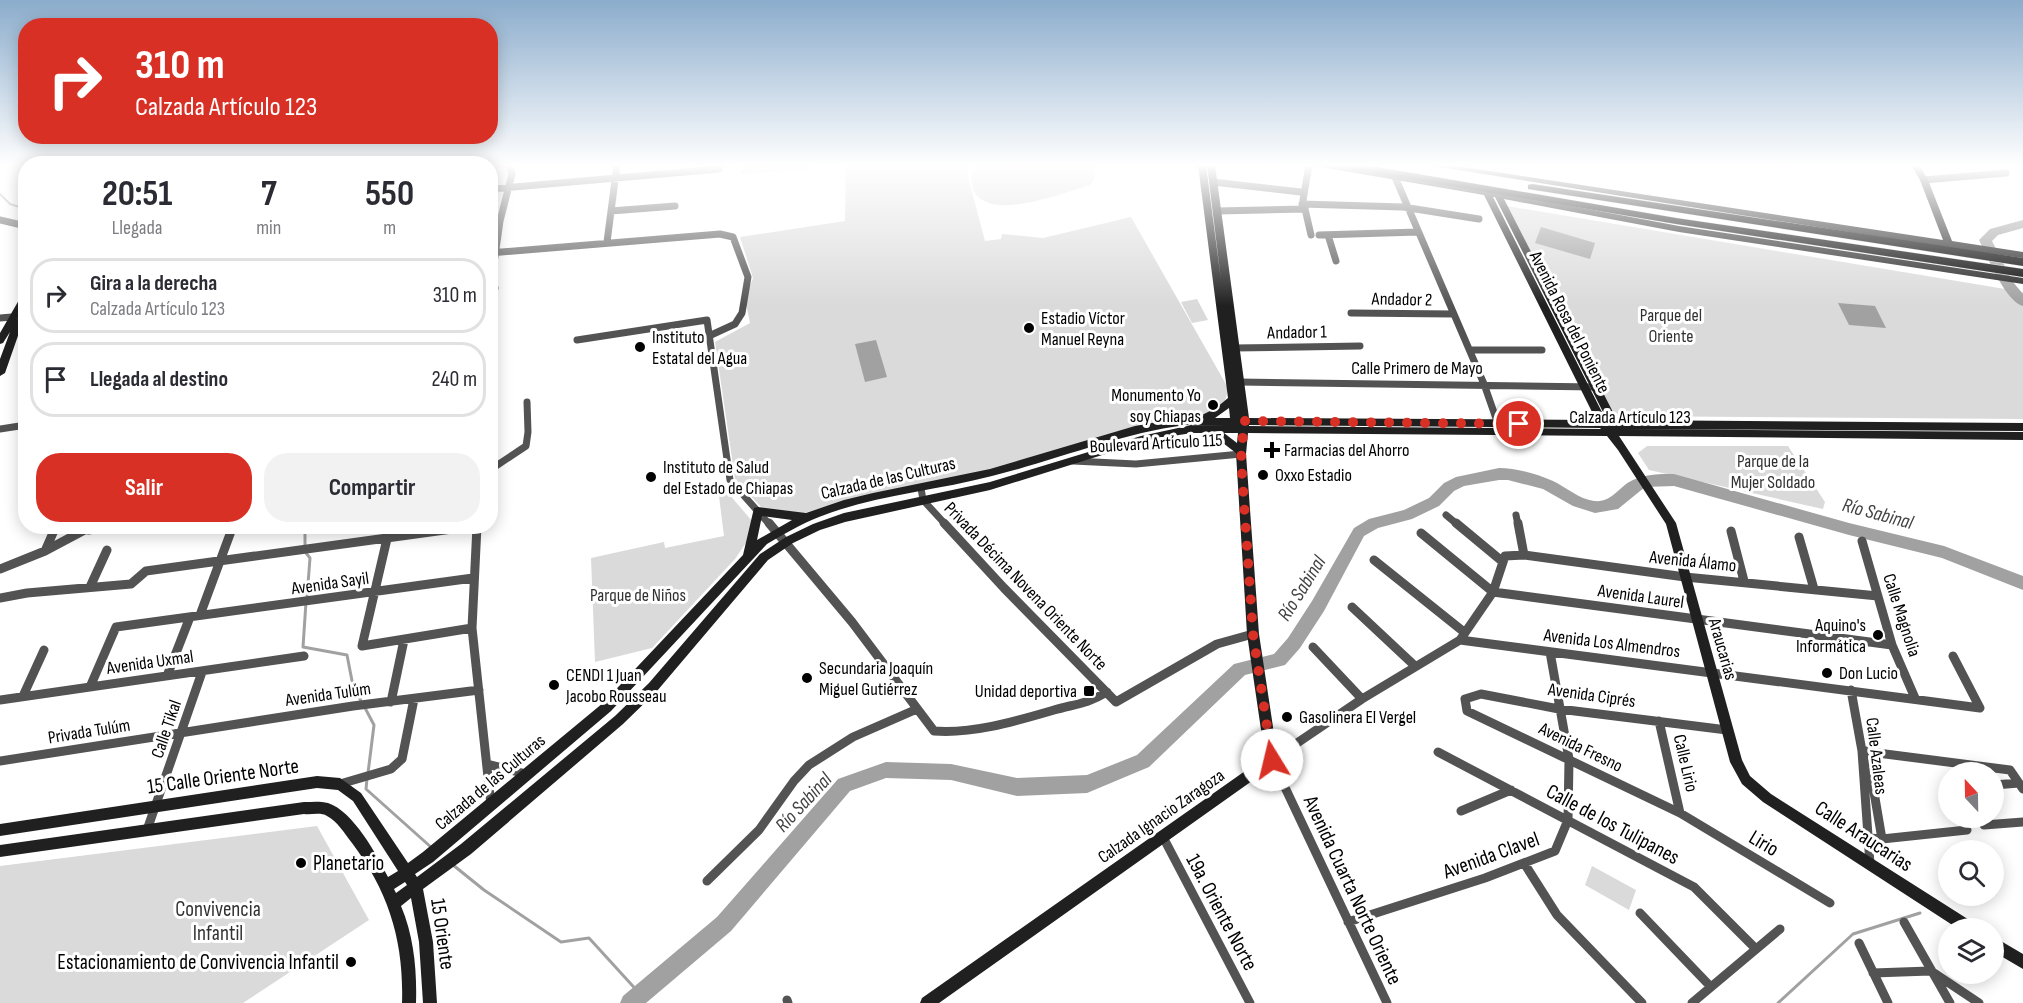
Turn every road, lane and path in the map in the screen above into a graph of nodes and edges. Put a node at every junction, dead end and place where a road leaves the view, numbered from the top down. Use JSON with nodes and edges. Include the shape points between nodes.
{"nodes":[{"id":1,"x":611,"y":211,"type":"edge"},
{"id":2,"x":1217,"y":211,"type":"edge"},
{"id":3,"x":502,"y":212,"type":"edge"},
{"id":4,"x":1209,"y":212,"type":"edge"},
{"id":5,"x":1305,"y":212,"type":"edge"},
{"id":6,"x":1410,"y":212,"type":"edge"},
{"id":7,"x":1433,"y":212,"type":"edge"},
{"id":8,"x":1497,"y":212,"type":"edge"},
{"id":9,"x":1506,"y":212,"type":"edge"},
{"id":10,"x":1600,"y":212,"type":"edge"},
{"id":11,"x":1614,"y":212,"type":"edge"},
{"id":12,"x":1700,"y":212,"type":"edge"},
{"id":13,"x":1733,"y":212,"type":"edge"},
{"id":14,"x":1936,"y":212,"type":"edge"},
{"id":15,"x":1637,"y":218,"type":"junction"},
{"id":16,"x":1479,"y":219,"type":"dead end"},
{"id":17,"x":0,"y":220,"type":"edge"},
{"id":18,"x":500,"y":221,"type":"joint"},
{"id":19,"x":18,"y":224,"type":"edge"},
{"id":20,"x":498,"y":230,"type":"edge"},
{"id":21,"x":1418,"y":232,"type":"junction"},
{"id":22,"x":1944,"y":232,"type":"junction"},
{"id":23,"x":1328,"y":235,"type":"junction"},
{"id":24,"x":607,"y":242,"type":"junction"},
{"id":25,"x":1949,"y":245,"type":"junction"},
{"id":26,"x":1974,"y":250,"type":"junction"},
{"id":27,"x":498,"y":253,"type":"edge"},
{"id":28,"x":2019,"y":257,"type":"edge"},
{"id":29,"x":1336,"y":261,"type":"dead end"},
{"id":30,"x":1987,"y":273,"type":"junction"},
{"id":31,"x":2023,"y":273,"type":"edge"},
{"id":32,"x":2023,"y":281,"type":"edge"},
{"id":33,"x":18,"y":312,"type":"edge"},
{"id":34,"x":1351,"y":313,"type":"dead end"},
{"id":35,"x":1453,"y":314,"type":"junction"},
{"id":36,"x":12,"y":317,"type":"junction"},
{"id":37,"x":0,"y":318,"type":"edge"},
{"id":38,"x":18,"y":322,"type":"edge"},
{"id":39,"x":709,"y":336,"type":"junction"},
{"id":40,"x":577,"y":340,"type":"dead end"},
{"id":41,"x":0,"y":341,"type":"edge"},
{"id":42,"x":1360,"y":346,"type":"dead end"},
{"id":43,"x":1234,"y":348,"type":"junction"},
{"id":44,"x":1470,"y":350,"type":"junction"},
{"id":45,"x":1542,"y":350,"type":"dead end"},
{"id":46,"x":0,"y":372,"type":"edge"},
{"id":47,"x":1239,"y":382,"type":"junction"},
{"id":48,"x":1484,"y":384,"type":"junction"},
{"id":49,"x":1583,"y":387,"type":"junction"},
{"id":50,"x":1595,"y":387,"type":"junction"},
{"id":51,"x":1232,"y":400,"type":"junction"},
{"id":52,"x":527,"y":402,"type":"dead end"},
{"id":53,"x":1198,"y":421,"type":"junction"},
{"id":54,"x":1498,"y":424,"type":"junction"},
{"id":55,"x":18,"y":426,"type":"edge"},
{"id":56,"x":1240,"y":426,"type":"junction"},
{"id":57,"x":2023,"y":427,"type":"edge"},
{"id":58,"x":1611,"y":428,"type":"junction"},
{"id":59,"x":0,"y":429,"type":"edge"},
{"id":60,"x":1213,"y":430,"type":"junction"},
{"id":61,"x":2023,"y":436,"type":"edge"},
{"id":62,"x":1241,"y":449,"type":"junction"},
{"id":63,"x":1073,"y":461,"type":"junction"},
{"id":64,"x":498,"y":466,"type":"edge"},
{"id":65,"x":921,"y":488,"type":"junction"},
{"id":66,"x":924,"y":500,"type":"junction"},
{"id":67,"x":758,"y":512,"type":"junction"},
{"id":68,"x":1446,"y":515,"type":"dead end"},
{"id":69,"x":1516,"y":515,"type":"dead end"},
{"id":70,"x":808,"y":517,"type":"junction"},
{"id":71,"x":1731,"y":531,"type":"dead end"},
{"id":72,"x":777,"y":532,"type":"junction"},
{"id":73,"x":1421,"y":533,"type":"dead end"},
{"id":74,"x":52,"y":534,"type":"edge"},
{"id":75,"x":77,"y":534,"type":"edge"},
{"id":76,"x":230,"y":534,"type":"edge"},
{"id":77,"x":388,"y":534,"type":"edge"},
{"id":78,"x":421,"y":534,"type":"edge"},
{"id":79,"x":476,"y":534,"type":"edge"},
{"id":80,"x":1799,"y":537,"type":"dead end"},
{"id":81,"x":387,"y":539,"type":"junction"},
{"id":82,"x":785,"y":541,"type":"junction"},
{"id":83,"x":1862,"y":541,"type":"dead end"},
{"id":84,"x":108,"y":550,"type":"dead end"},
{"id":85,"x":45,"y":551,"type":"junction"},
{"id":86,"x":1524,"y":555,"type":"junction"},
{"id":87,"x":748,"y":556,"type":"junction"},
{"id":88,"x":1504,"y":559,"type":"junction"},
{"id":89,"x":1374,"y":560,"type":"dead end"},
{"id":90,"x":220,"y":562,"type":"junction"},
{"id":91,"x":0,"y":569,"type":"edge"},
{"id":92,"x":1685,"y":577,"type":"junction"},
{"id":93,"x":473,"y":578,"type":"junction"},
{"id":94,"x":1744,"y":581,"type":"junction"},
{"id":95,"x":90,"y":587,"type":"junction"},
{"id":96,"x":1814,"y":589,"type":"junction"},
{"id":97,"x":375,"y":592,"type":"junction"},
{"id":98,"x":1493,"y":592,"type":"junction"},
{"id":99,"x":1878,"y":596,"type":"junction"},
{"id":100,"x":0,"y":598,"type":"edge"},
{"id":101,"x":1352,"y":607,"type":"dead end"},
{"id":102,"x":195,"y":616,"type":"junction"},
{"id":103,"x":1696,"y":621,"type":"junction"},
{"id":104,"x":472,"y":628,"type":"junction"},
{"id":105,"x":1462,"y":636,"type":"junction"},
{"id":106,"x":1254,"y":639,"type":"junction"},
{"id":107,"x":404,"y":640,"type":"junction"},
{"id":108,"x":1892,"y":645,"type":"junction"},
{"id":109,"x":1313,"y":647,"type":"dead end"},
{"id":110,"x":44,"y":650,"type":"dead end"},
{"id":111,"x":1550,"y":652,"type":"junction"},
{"id":112,"x":304,"y":656,"type":"dead end"},
{"id":113,"x":1953,"y":656,"type":"dead end"},
{"id":114,"x":1415,"y":666,"type":"junction"},
{"id":115,"x":202,"y":672,"type":"junction"},
{"id":116,"x":1710,"y":673,"type":"junction"},
{"id":117,"x":167,"y":676,"type":"junction"},
{"id":118,"x":90,"y":687,"type":"junction"},
{"id":119,"x":479,"y":690,"type":"junction"},
{"id":120,"x":1851,"y":690,"type":"junction"},
{"id":121,"x":1107,"y":692,"type":"junction"},
{"id":122,"x":24,"y":696,"type":"junction"},
{"id":123,"x":1915,"y":698,"type":"junction"},
{"id":124,"x":414,"y":699,"type":"junction"},
{"id":125,"x":1362,"y":699,"type":"junction"},
{"id":126,"x":0,"y":700,"type":"edge"},
{"id":127,"x":391,"y":702,"type":"junction"},
{"id":128,"x":917,"y":709,"type":"junction"},
{"id":129,"x":1559,"y":709,"type":"junction"},
{"id":130,"x":1467,"y":711,"type":"joint"},
{"id":131,"x":1659,"y":721,"type":"junction"},
{"id":132,"x":587,"y":724,"type":"junction"},
{"id":133,"x":1727,"y":730,"type":"junction"},
{"id":134,"x":183,"y":732,"type":"junction"},
{"id":135,"x":601,"y":735,"type":"junction"},
{"id":136,"x":1864,"y":751,"type":"junction"},
{"id":137,"x":1438,"y":752,"type":"dead end"},
{"id":138,"x":1569,"y":759,"type":"junction"},
{"id":139,"x":1272,"y":760,"type":"junction"},
{"id":140,"x":0,"y":761,"type":"edge"},
{"id":141,"x":487,"y":764,"type":"junction"},
{"id":142,"x":527,"y":774,"type":"junction"},
{"id":143,"x":340,"y":784,"type":"junction"},
{"id":144,"x":2004,"y":785,"type":"edge"},
{"id":145,"x":2021,"y":786,"type":"edge"},
{"id":146,"x":1511,"y":790,"type":"junction"},
{"id":147,"x":1767,"y":798,"type":"joint"},
{"id":148,"x":156,"y":804,"type":"junction"},
{"id":149,"x":490,"y":805,"type":"junction"},
{"id":150,"x":1461,"y":811,"type":"dead end"},
{"id":151,"x":1680,"y":813,"type":"junction"},
{"id":152,"x":1568,"y":820,"type":"junction"},
{"id":153,"x":2023,"y":822,"type":"edge"},
{"id":154,"x":2004,"y":823,"type":"edge"},
{"id":155,"x":0,"y":830,"type":"edge"},
{"id":156,"x":147,"y":830,"type":"junction"},
{"id":157,"x":1967,"y":830,"type":"dead end"},
{"id":158,"x":1162,"y":837,"type":"junction"},
{"id":159,"x":1869,"y":838,"type":"junction"},
{"id":160,"x":1882,"y":839,"type":"junction"},
{"id":161,"x":0,"y":851,"type":"edge"},
{"id":162,"x":1524,"y":863,"type":"junction"},
{"id":163,"x":1870,"y":864,"type":"junction"},
{"id":164,"x":406,"y":874,"type":"junction"},
{"id":165,"x":708,"y":881,"type":"dead end"},
{"id":166,"x":387,"y":886,"type":"junction"},
{"id":167,"x":416,"y":887,"type":"junction"},
{"id":168,"x":394,"y":902,"type":"junction"},
{"id":169,"x":1830,"y":903,"type":"dead end"},
{"id":170,"x":1640,"y":913,"type":"dead end"},
{"id":171,"x":1952,"y":918,"type":"edge"},
{"id":172,"x":1348,"y":922,"type":"junction"},
{"id":173,"x":1904,"y":922,"type":"dead end"},
{"id":174,"x":1780,"y":929,"type":"dead end"},
{"id":175,"x":1859,"y":943,"type":"dead end"},
{"id":176,"x":1756,"y":949,"type":"junction"},
{"id":177,"x":2004,"y":950,"type":"edge"},
{"id":178,"x":2023,"y":962,"type":"edge"},
{"id":179,"x":1930,"y":971,"type":"junction"},
{"id":180,"x":1873,"y":973,"type":"junction"},
{"id":181,"x":1711,"y":987,"type":"junction"},
{"id":182,"x":408,"y":1002,"type":"edge"},
{"id":183,"x":430,"y":1003,"type":"edge"},
{"id":184,"x":927,"y":1003,"type":"edge"},
{"id":185,"x":1250,"y":1003,"type":"edge"},
{"id":186,"x":1387,"y":1003,"type":"edge"},
{"id":187,"x":1642,"y":1003,"type":"edge"},
{"id":188,"x":1692,"y":1003,"type":"edge"},
{"id":189,"x":1888,"y":1003,"type":"edge"},
{"id":190,"x":1950,"y":1003,"type":"edge"},
{"id":191,"x":1979,"y":1003,"type":"edge"}],
"edges":[{"from":1,"to":24,"type":"street"},
{"from":2,"to":43,"type":"main road"},
{"from":3,"to":18,"type":"street"},
{"from":4,"to":51,"type":"main road"},
{"from":5,"to":23,"type":"street","via":[[1315,235]]},
{"from":6,"to":21,"type":"street"},
{"from":7,"to":16,"type":"street"},
{"from":8,"to":49,"type":"main road","name":"Avenida Rosa del Poniente"},
{"from":9,"to":50,"type":"main road","name":"Avenida Rosa del Poniente"},
{"from":10,"to":15,"type":"main road"},
{"from":11,"to":15,"type":"highway"},
{"from":12,"to":26,"type":"highway"},
{"from":13,"to":25,"type":"main road"},
{"from":14,"to":22,"type":"main road"},
{"from":15,"to":30,"type":"main road"},
{"from":15,"to":30,"type":"highway","via":[[1952,263]]},
{"from":17,"to":19,"type":"street"},
{"from":18,"to":20,"type":"street"},
{"from":21,"to":23,"type":"street"},
{"from":21,"to":35,"type":"street"},
{"from":22,"to":25,"type":"main road"},
{"from":22,"to":26,"type":"main road"},
{"from":23,"to":29,"type":"street"},
{"from":24,"to":27,"type":"street"},
{"from":24,"to":39,"type":"street","via":[[720,234],[733,237],[748,277],[742,313],[735,324]]},
{"from":25,"to":26,"type":"main road"},
{"from":26,"to":28,"type":"highway"},
{"from":30,"to":31,"type":"highway"},
{"from":30,"to":32,"type":"main road"},
{"from":33,"to":36,"type":"main road"},
{"from":34,"to":35,"type":"street","name":"Andador 2"},
{"from":35,"to":44,"type":"street"},
{"from":36,"to":37,"type":"street"},
{"from":36,"to":41,"type":"main road"},
{"from":38,"to":46,"type":"main road"},
{"from":39,"to":40,"type":"street","via":[[707,320]]},
{"from":39,"to":67,"type":"street","via":[[730,480]]},
{"from":42,"to":43,"type":"street","name":"Andador 1"},
{"from":43,"to":47,"type":"main road"},
{"from":44,"to":45,"type":"street"},
{"from":44,"to":48,"type":"street"},
{"from":47,"to":48,"type":"street","name":"Calle Primero de Mayo"},
{"from":47,"to":56,"type":"main road"},
{"from":48,"to":49,"type":"street","name":"Calle Primero de Mayo"},
{"from":48,"to":54,"type":"street"},
{"from":49,"to":50,"type":"street","name":"Calle Primero de Mayo"},
{"from":49,"to":58,"type":"main road","name":"Avenida Rosa del Poniente"},
{"from":50,"to":58,"type":"main road","name":"Avenida Rosa del Poniente"},
{"from":51,"to":53,"type":"main road"},
{"from":51,"to":56,"type":"main road"},
{"from":52,"to":64,"type":"street","via":[[529,444],[523,452]]},
{"from":53,"to":56,"type":"main road","name":"Calzada de las Culturas"},
{"from":53,"to":65,"type":"main road","name":"Calzada de las Culturas","via":[[1165,423],[990,473]]},
{"from":54,"to":56,"type":"main road","name":"Calzada Artículo 123"},
{"from":54,"to":58,"type":"main road","name":"Calzada Artículo 123"},
{"from":55,"to":59,"type":"street"},
{"from":56,"to":58,"type":"main road","name":"Calzada Artículo 123"},
{"from":56,"to":60,"type":"main road","name":"Calzada de las Culturas"},
{"from":56,"to":62,"type":"main road"},
{"from":57,"to":58,"type":"main road","name":"Calzada Artículo 123"},
{"from":58,"to":61,"type":"main road","name":"Calzada Artículo 123"},
{"from":58,"to":92,"type":"main road","name":"Araucarias","via":[[1671,523]]},
{"from":60,"to":62,"type":"main road"},
{"from":60,"to":63,"type":"main road","name":"Calzada de las Culturas","via":[[1167,432]]},
{"from":62,"to":63,"type":"street","name":"Boulevard Artículo 115","via":[[1145,462]]},
{"from":62,"to":106,"type":"main road"},
{"from":63,"to":66,"type":"main road","name":"Calzada de las Culturas","via":[[987,487]]},
{"from":65,"to":66,"type":"street","name":"Privada Décima Novena Oriente Norte"},
{"from":65,"to":70,"type":"main road","name":"Calzada de las Culturas"},
{"from":66,"to":82,"type":"main road","name":"Calzada de las Culturas","via":[[832,520]]},
{"from":66,"to":121,"type":"street","name":"Privada Décima Novena Oriente Norte"},
{"from":67,"to":70,"type":"main road"},
{"from":67,"to":72,"type":"street"},
{"from":67,"to":87,"type":"main road"},
{"from":68,"to":88,"type":"street"},
{"from":69,"to":86,"type":"street"},
{"from":70,"to":72,"type":"main road","name":"Calzada de las Culturas"},
{"from":71,"to":94,"type":"street"},
{"from":72,"to":82,"type":"street"},
{"from":72,"to":87,"type":"main road","name":"Calzada de las Culturas"},
{"from":73,"to":98,"type":"street"},
{"from":74,"to":85,"type":"street"},
{"from":75,"to":85,"type":"street"},
{"from":76,"to":90,"type":"street","name":"Calle Tikal"},
{"from":77,"to":81,"type":"street"},
{"from":78,"to":81,"type":"street"},
{"from":79,"to":93,"type":"street"},
{"from":80,"to":96,"type":"street"},
{"from":81,"to":90,"type":"street"},
{"from":81,"to":97,"type":"street"},
{"from":82,"to":128,"type":"street"},
{"from":82,"to":135,"type":"main road","name":"Calzada de las Culturas","via":[[764,557],[653,687]]},
{"from":83,"to":99,"type":"street","name":"Calle Magnolia"},
{"from":84,"to":95,"type":"street"},
{"from":85,"to":91,"type":"street"},
{"from":86,"to":88,"type":"street","name":"Avenida Álamo"},
{"from":86,"to":92,"type":"street","name":"Avenida Álamo"},
{"from":87,"to":132,"type":"main road","name":"Calzada de las Culturas"},
{"from":88,"to":98,"type":"street"},
{"from":89,"to":105,"type":"street"},
{"from":90,"to":95,"type":"street","via":[[146,571],[131,584]]},
{"from":90,"to":102,"type":"street","name":"Calle Tikal"},
{"from":92,"to":94,"type":"street","name":"Avenida Álamo"},
{"from":92,"to":103,"type":"main road","name":"Araucarias"},
{"from":93,"to":97,"type":"street","name":"Avenida Sayil"},
{"from":93,"to":104,"type":"street"},
{"from":94,"to":96,"type":"street","name":"Avenida Álamo"},
{"from":95,"to":100,"type":"street"},
{"from":96,"to":99,"type":"street","name":"Avenida Álamo"},
{"from":97,"to":102,"type":"street","name":"Avenida Sayil"},
{"from":97,"to":107,"type":"street","via":[[362,646]]},
{"from":98,"to":103,"type":"street","name":"Avenida Laurel"},
{"from":98,"to":105,"type":"street"},
{"from":99,"to":108,"type":"street","name":"Calle Magnolia"},
{"from":101,"to":114,"type":"street"},
{"from":102,"to":117,"type":"street","name":"Calle Tikal"},
{"from":102,"to":118,"type":"street","name":"Avenida Sayil","via":[[116,627]]},
{"from":103,"to":108,"type":"street","name":"Avenida Laurel"},
{"from":103,"to":116,"type":"main road","name":"Araucarias"},
{"from":104,"to":107,"type":"street"},
{"from":104,"to":119,"type":"street"},
{"from":105,"to":111,"type":"street","name":"Avenida Los Almendros"},
{"from":105,"to":114,"type":"street"},
{"from":106,"to":121,"type":"street","name":"Privada Décima Novena Oriente Norte","via":[[1217,644],[1116,702]]},
{"from":106,"to":139,"type":"main road"},
{"from":107,"to":127,"type":"street"},
{"from":108,"to":123,"type":"street","name":"Calle Magnolia"},
{"from":109,"to":125,"type":"street"},
{"from":110,"to":122,"type":"street"},
{"from":111,"to":116,"type":"street","name":"Avenida Los Almendros"},
{"from":111,"to":129,"type":"street","name":"Avenida Clavel"},
{"from":112,"to":115,"type":"street","name":"Avenida Uxmal"},
{"from":113,"to":123,"type":"street","name":"Avenida Los Almendros","via":[[1980,708]]},
{"from":114,"to":125,"type":"street"},
{"from":115,"to":117,"type":"street","name":"Avenida Uxmal"},
{"from":115,"to":134,"type":"street","name":"Calle Tikal"},
{"from":116,"to":120,"type":"street","name":"Avenida Los Almendros"},
{"from":116,"to":133,"type":"main road","name":"Araucarias"},
{"from":117,"to":118,"type":"street","name":"Avenida Uxmal"},
{"from":118,"to":122,"type":"street","name":"Avenida Uxmal"},
{"from":119,"to":124,"type":"street","name":"Avenida Tulúm"},
{"from":119,"to":141,"type":"street"},
{"from":120,"to":123,"type":"street","name":"Avenida Los Almendros"},
{"from":120,"to":136,"type":"street","name":"Calle Azaleas"},
{"from":121,"to":128,"type":"street","via":[[1091,702],[1013,722],[949,732],[934,731]]},
{"from":122,"to":126,"type":"street","name":"Avenida Uxmal"},
{"from":124,"to":127,"type":"street","name":"Avenida Tulúm"},
{"from":124,"to":143,"type":"street","via":[[402,759],[391,769]]},
{"from":125,"to":139,"type":"street"},
{"from":127,"to":134,"type":"street","name":"Avenida Tulúm"},
{"from":128,"to":165,"type":"street","via":[[849,739],[818,759],[797,777],[773,812]]},
{"from":129,"to":130,"type":"street","name":"Avenida Ciprés","via":[[1481,694],[1465,699]]},
{"from":129,"to":131,"type":"street","name":"Avenida Ciprés"},
{"from":129,"to":138,"type":"street","name":"Avenida Clavel"},
{"from":130,"to":138,"type":"street","name":"Avenida Fresno"},
{"from":131,"to":133,"type":"street","name":"Avenida Ciprés"},
{"from":131,"to":151,"type":"street","name":"Calle Lirio"},
{"from":132,"to":135,"type":"main road"},
{"from":132,"to":142,"type":"main road","name":"Calzada de las Culturas"},
{"from":133,"to":147,"type":"main road","name":"Araucarias","via":[[1746,780]]},
{"from":134,"to":140,"type":"street","name":"Privada Tulúm"},
{"from":134,"to":148,"type":"street","name":"Calle Tikal"},
{"from":135,"to":167,"type":"main road","name":"Calzada de las Culturas"},
{"from":136,"to":145,"type":"street","via":[[2010,770]]},
{"from":136,"to":159,"type":"street","name":"Calle Azaleas"},
{"from":136,"to":160,"type":"street"},
{"from":137,"to":146,"type":"street","name":"Calle de los Tulipanes"},
{"from":138,"to":151,"type":"street","name":"Avenida Fresno"},
{"from":138,"to":152,"type":"street","name":"Avenida Clavel"},
{"from":139,"to":158,"type":"main road","name":"Calzada Ignacio Zaragoza"},
{"from":139,"to":172,"type":"street","name":"Avenida Cuarta Norte Oriente"},
{"from":141,"to":142,"type":"street"},
{"from":141,"to":149,"type":"street"},
{"from":142,"to":149,"type":"main road","name":"Calzada de las Culturas"},
{"from":143,"to":148,"type":"main road","name":"15 Calle Oriente Norte","via":[[317,782]]},
{"from":143,"to":164,"type":"main road","via":[[357,797]]},
{"from":144,"to":145,"type":"street"},
{"from":146,"to":150,"type":"street"},
{"from":146,"to":152,"type":"street","name":"Calle de los Tulipanes"},
{"from":147,"to":163,"type":"main road","name":"Calle Araucarias"},
{"from":148,"to":155,"type":"main road","name":"15 Calle Oriente Norte"},
{"from":148,"to":156,"type":"street","name":"Calle Tikal"},
{"from":149,"to":164,"type":"main road","name":"Calzada de las Culturas"},
{"from":151,"to":169,"type":"street","name":"Lirio"},
{"from":152,"to":162,"type":"street","name":"Avenida Clavel","via":[[1555,851]]},
{"from":152,"to":176,"type":"street","name":"Calle de los Tulipanes","via":[[1694,887]]},
{"from":153,"to":154,"type":"street"},
{"from":156,"to":161,"type":"main road"},
{"from":156,"to":166,"type":"main road","via":[[304,808],[327,809],[357,838]]},
{"from":157,"to":160,"type":"street"},
{"from":158,"to":184,"type":"main road","name":"Calzada Ignacio Zaragoza"},
{"from":158,"to":185,"type":"street","name":"19a. Oriente Norte"},
{"from":159,"to":160,"type":"street"},
{"from":159,"to":163,"type":"street","name":"Calle Azaleas"},
{"from":162,"to":172,"type":"street","name":"Avenida Clavel"},
{"from":162,"to":187,"type":"street","via":[[1557,915]]},
{"from":163,"to":171,"type":"main road","name":"Calle Araucarias"},
{"from":164,"to":166,"type":"main road","name":"Calzada de las Culturas"},
{"from":164,"to":167,"type":"main road","name":"15 Oriente"},
{"from":166,"to":168,"type":"main road","name":"15 Oriente"},
{"from":167,"to":168,"type":"main road","name":"Calzada de las Culturas"},
{"from":167,"to":183,"type":"main road","name":"15 Oriente","via":[[426,942]]},
{"from":168,"to":182,"type":"main road","name":"15 Oriente","via":[[410,968]]},
{"from":170,"to":181,"type":"street"},
{"from":172,"to":186,"type":"street","name":"Avenida Cuarta Norte Oriente"},
{"from":173,"to":179,"type":"street"},
{"from":174,"to":176,"type":"street"},
{"from":175,"to":180,"type":"street"},
{"from":176,"to":181,"type":"street"},
{"from":177,"to":178,"type":"main road"},
{"from":179,"to":180,"type":"street"},
{"from":179,"to":190,"type":"street"},
{"from":179,"to":191,"type":"street"},
{"from":180,"to":189,"type":"street"},
{"from":181,"to":188,"type":"street"}]}
